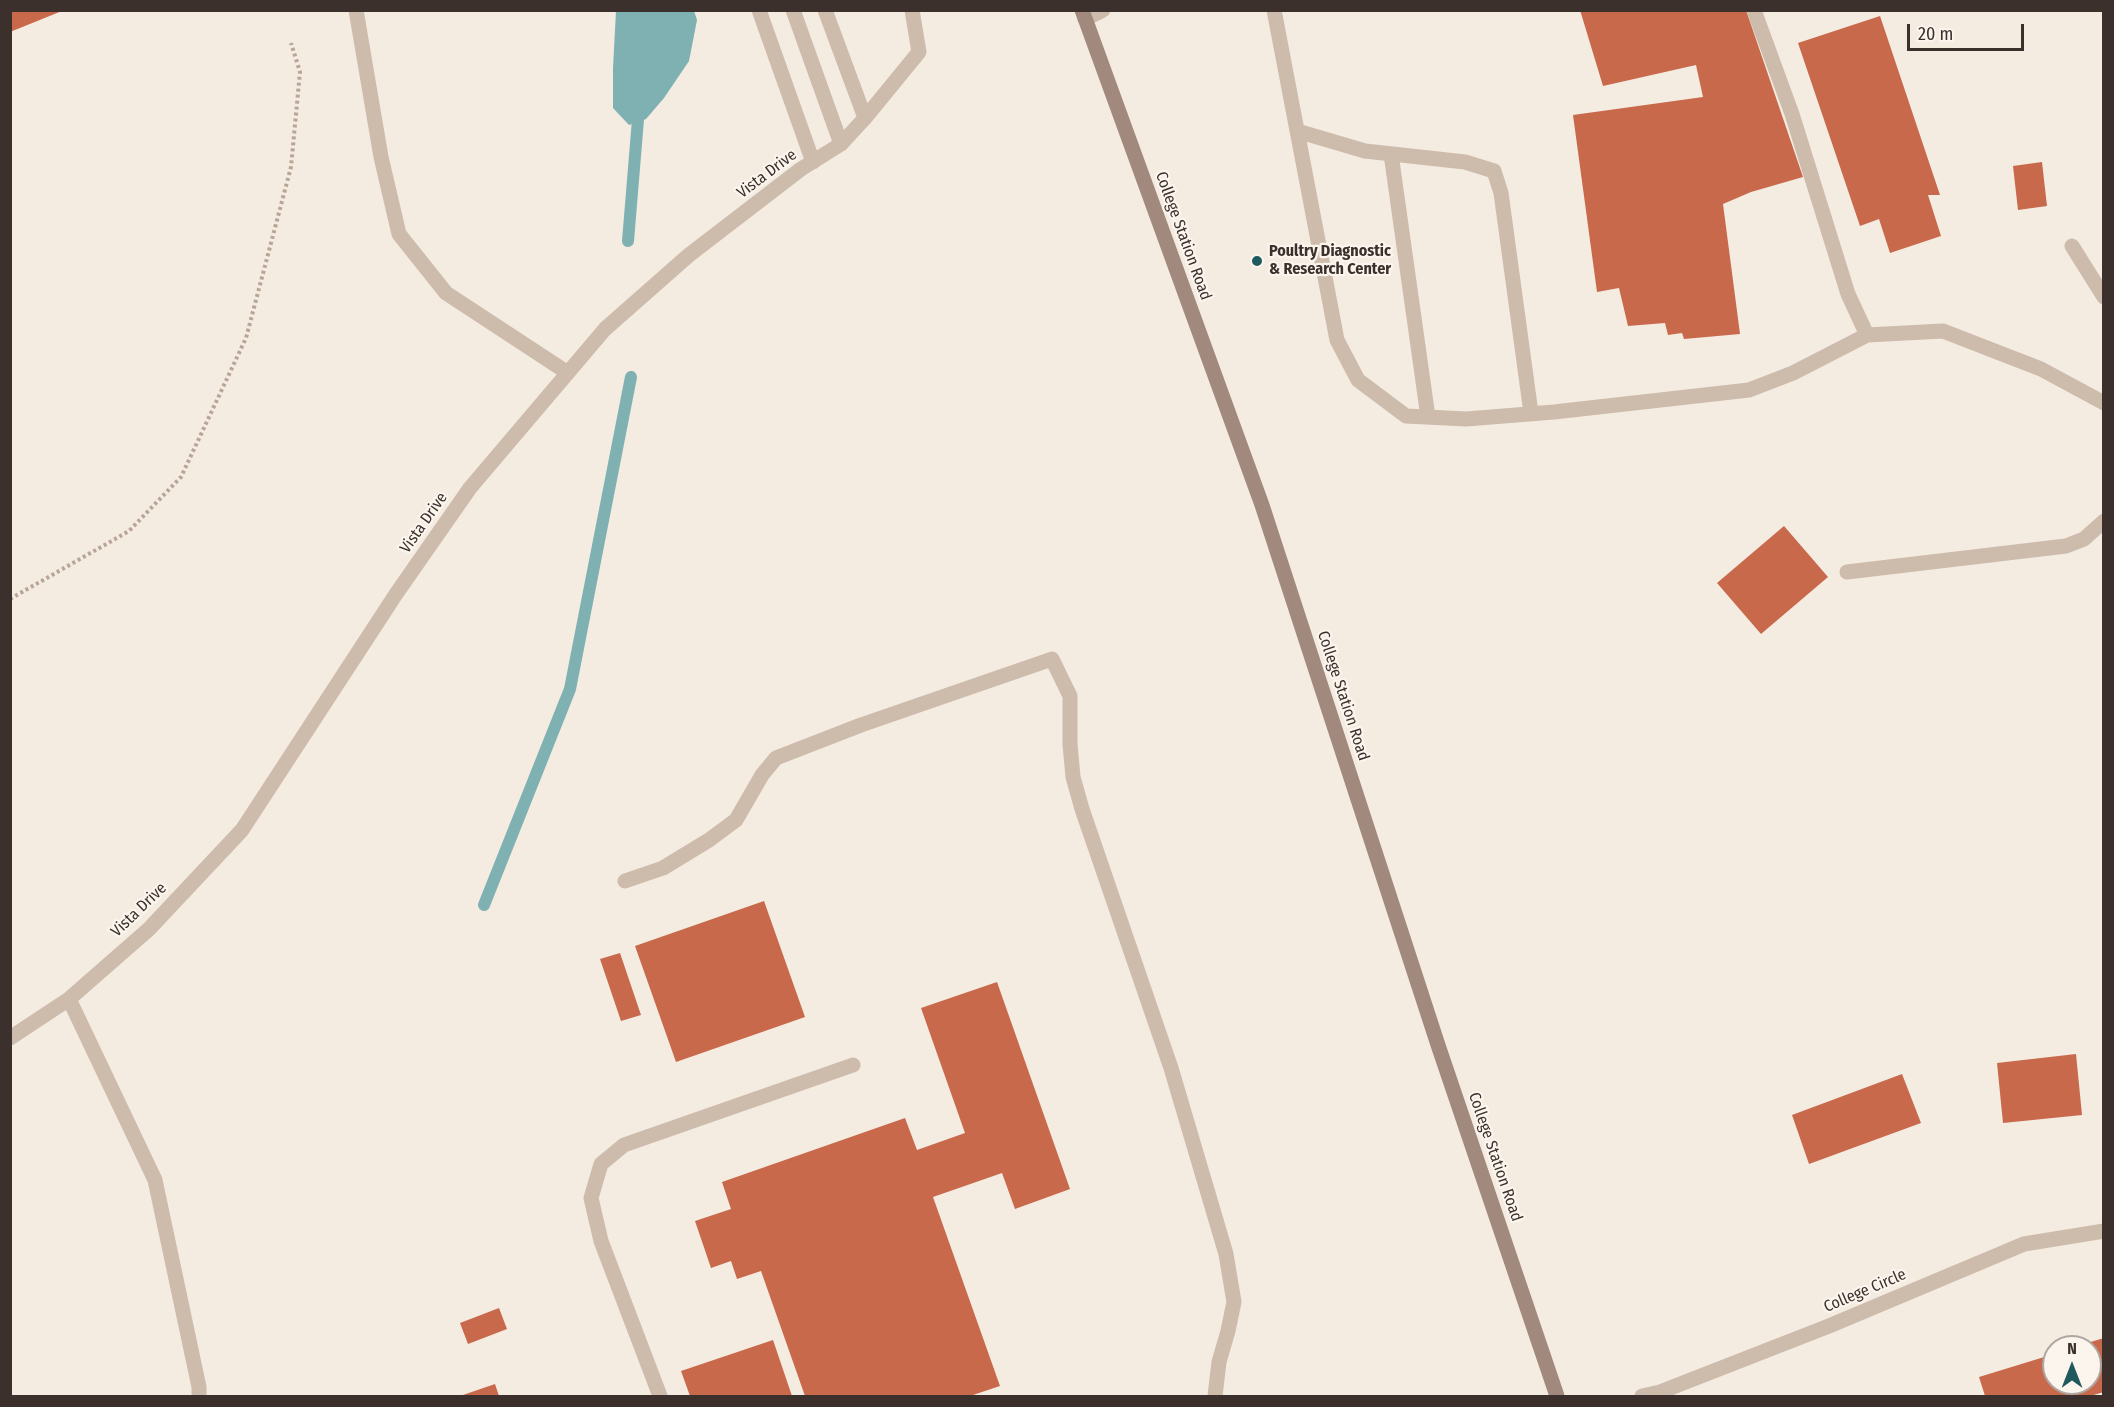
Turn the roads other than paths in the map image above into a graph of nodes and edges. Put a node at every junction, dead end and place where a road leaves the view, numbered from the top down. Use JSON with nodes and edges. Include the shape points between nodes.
{"nodes":[{"id":1,"x":356,"y":10,"type":"edge"},
{"id":2,"x":759,"y":10,"type":"edge"},
{"id":3,"x":793,"y":10,"type":"edge"},
{"id":4,"x":825,"y":10,"type":"edge"},
{"id":5,"x":912,"y":10,"type":"edge"},
{"id":6,"x":1103,"y":10,"type":"edge"},
{"id":7,"x":1274,"y":10,"type":"edge"},
{"id":8,"x":1754,"y":10,"type":"edge"},
{"id":9,"x":1083,"y":15,"type":"edge"},
{"id":10,"x":865,"y":118,"type":"junction"},
{"id":11,"x":1297,"y":131,"type":"junction"},
{"id":12,"x":841,"y":144,"type":"junction"},
{"id":13,"x":1391,"y":154,"type":"junction"},
{"id":14,"x":813,"y":162,"type":"junction"},
{"id":15,"x":2072,"y":246,"type":"dead end"},
{"id":16,"x":2103,"y":297,"type":"edge"},
{"id":17,"x":1867,"y":335,"type":"junction"},
{"id":18,"x":568,"y":373,"type":"junction"},
{"id":19,"x":2103,"y":403,"type":"edge"},
{"id":20,"x":1531,"y":413,"type":"junction"},
{"id":21,"x":1428,"y":417,"type":"junction"},
{"id":22,"x":2103,"y":521,"type":"edge"},
{"id":23,"x":1847,"y":572,"type":"dead end"},
{"id":24,"x":625,"y":881,"type":"dead end"},
{"id":25,"x":69,"y":999,"type":"junction"},
{"id":26,"x":10,"y":1038,"type":"edge"},
{"id":27,"x":853,"y":1065,"type":"dead end"},
{"id":28,"x":2103,"y":1231,"type":"edge"},
{"id":29,"x":199,"y":1396,"type":"edge"},
{"id":30,"x":660,"y":1396,"type":"edge"},
{"id":31,"x":1215,"y":1396,"type":"edge"},
{"id":32,"x":1557,"y":1396,"type":"edge"},
{"id":33,"x":1642,"y":1396,"type":"edge"}],
"edges":[{"from":1,"to":18,"type":"street","via":[[381,157],[399,234],[446,293]]},
{"from":2,"to":14,"type":"street"},
{"from":3,"to":12,"type":"street"},
{"from":4,"to":10,"type":"street"},
{"from":5,"to":10,"type":"street","name":"Vista Drive","via":[[919,52]]},
{"from":6,"to":9,"type":"street"},
{"from":7,"to":11,"type":"street"},
{"from":8,"to":17,"type":"street","via":[[1792,114],[1848,294]]},
{"from":9,"to":32,"type":"main road","name":"College Station Road","via":[[1262,505]]},
{"from":10,"to":12,"type":"street","name":"Vista Drive"},
{"from":11,"to":13,"type":"street","via":[[1365,151]]},
{"from":11,"to":21,"type":"street","via":[[1337,340],[1358,380],[1406,416]]},
{"from":12,"to":14,"type":"street","name":"Vista Drive"},
{"from":13,"to":20,"type":"street","via":[[1465,162],[1494,171],[1501,193]]},
{"from":13,"to":21,"type":"street"},
{"from":14,"to":18,"type":"street","name":"Vista Drive","via":[[689,255],[605,329]]},
{"from":15,"to":16,"type":"street"},
{"from":17,"to":19,"type":"street","via":[[1943,331],[2041,369]]},
{"from":17,"to":20,"type":"street","via":[[1793,373],[1749,390]]},
{"from":18,"to":25,"type":"street","name":"Vista Drive","via":[[464,498],[396,594],[242,830],[149,929]]},
{"from":20,"to":21,"type":"street","via":[[1466,419]]},
{"from":22,"to":23,"type":"street","via":[[2084,539],[2066,546]]},
{"from":24,"to":31,"type":"street","via":[[663,868],[736,820],[776,758],[1052,659],[1070,696],[1073,777],[1082,809],[1171,1068],[1226,1254],[1234,1302]]},
{"from":25,"to":26,"type":"street","name":"Vista Drive"},
{"from":25,"to":29,"type":"street","via":[[155,1180]]},
{"from":27,"to":30,"type":"street","via":[[624,1145],[601,1164],[591,1198],[601,1241]]},
{"from":28,"to":33,"type":"street","name":"College Circle","via":[[2024,1244],[1829,1326]]}]}
